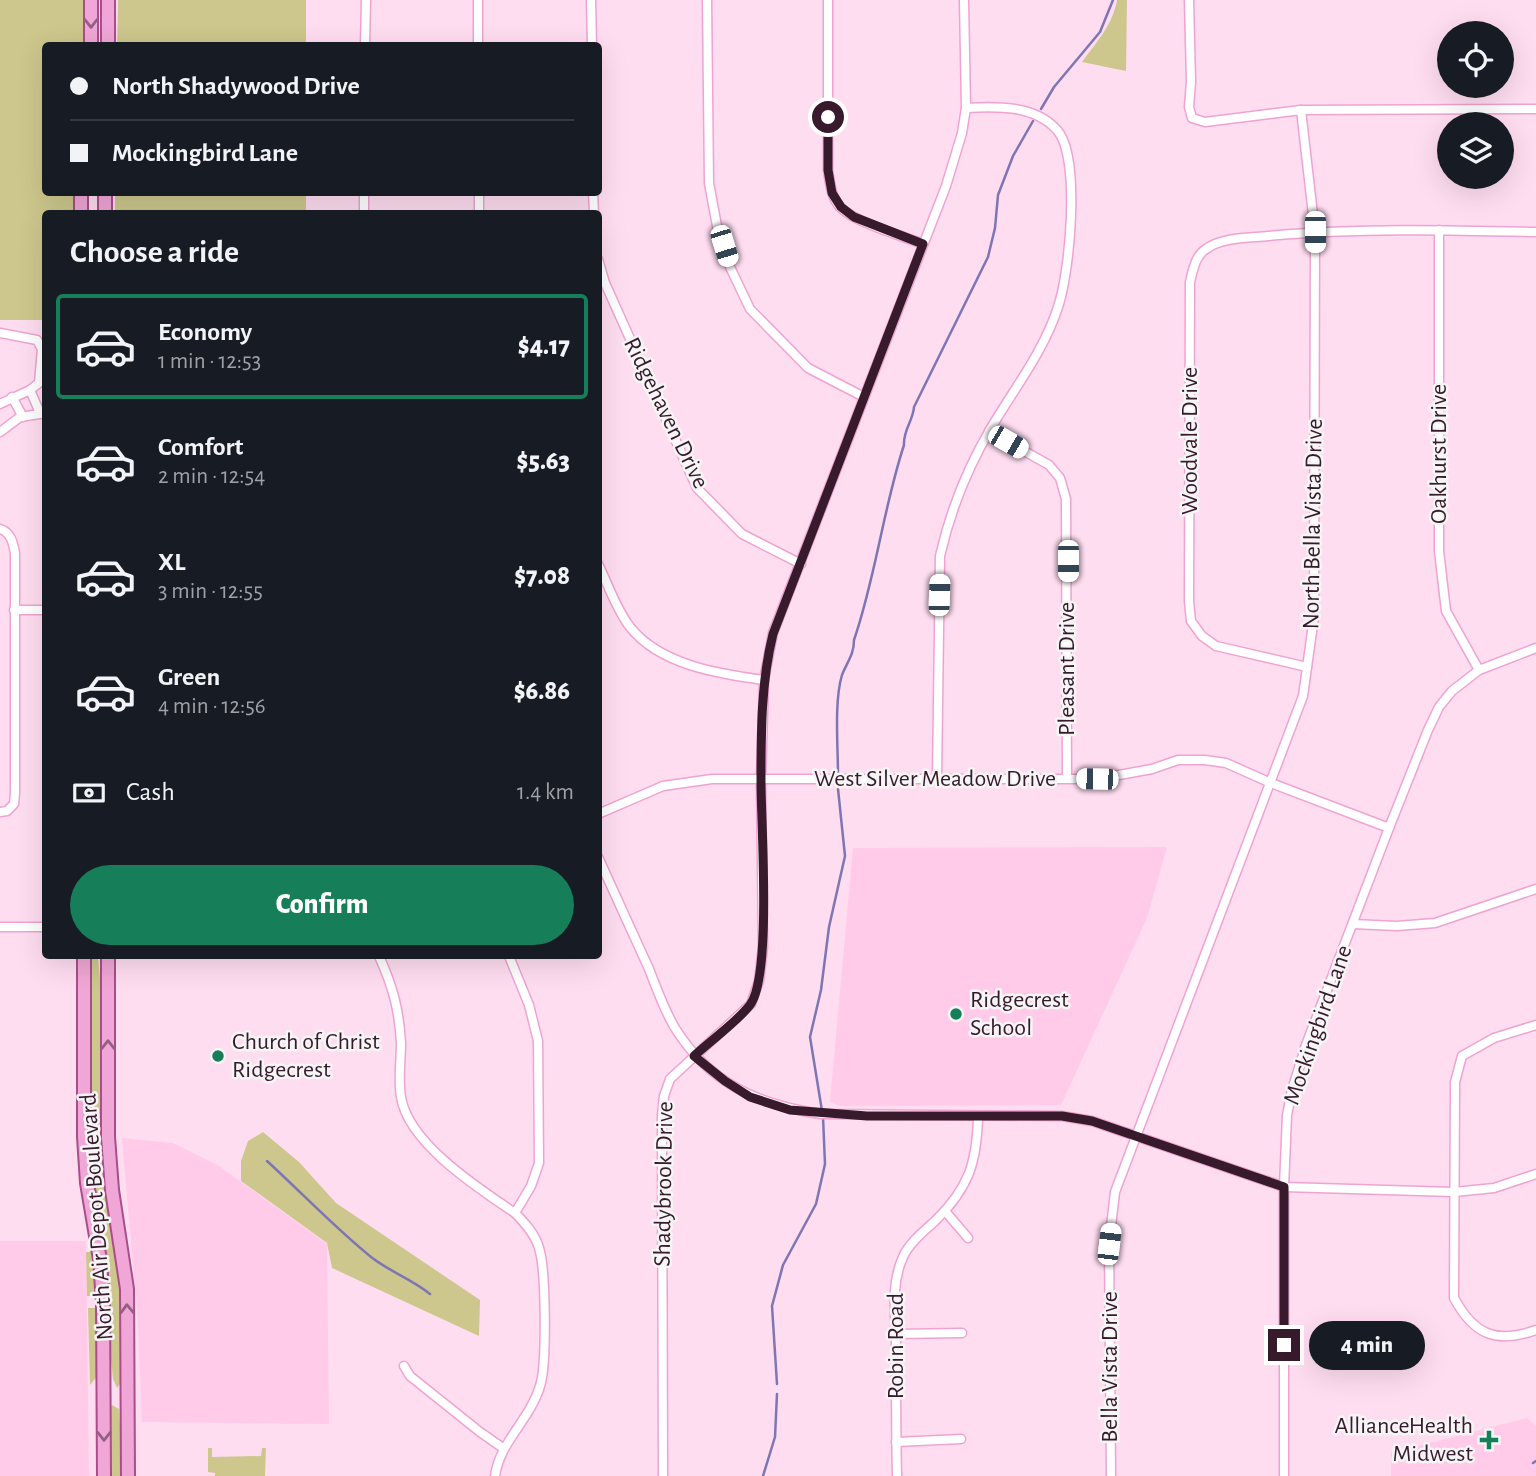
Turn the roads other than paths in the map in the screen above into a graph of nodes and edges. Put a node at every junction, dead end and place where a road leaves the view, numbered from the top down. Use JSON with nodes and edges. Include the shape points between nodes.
{"nodes":[{"id":1,"x":91,"y":0,"type":"edge"},
{"id":2,"x":108,"y":0,"type":"edge"},
{"id":3,"x":366,"y":0,"type":"edge"},
{"id":4,"x":478,"y":0,"type":"edge"},
{"id":5,"x":591,"y":0,"type":"edge"},
{"id":6,"x":707,"y":0,"type":"edge"},
{"id":7,"x":828,"y":0,"type":"edge"},
{"id":8,"x":964,"y":0,"type":"edge"},
{"id":9,"x":1189,"y":0,"type":"edge"},
{"id":10,"x":92,"y":42,"type":"edge"},
{"id":11,"x":108,"y":42,"type":"edge"},
{"id":12,"x":366,"y":42,"type":"edge"},
{"id":13,"x":478,"y":42,"type":"edge"},
{"id":14,"x":592,"y":42,"type":"edge"},
{"id":15,"x":967,"y":108,"type":"junction"},
{"id":16,"x":1536,"y":109,"type":"edge"},
{"id":17,"x":1301,"y":110,"type":"junction"},
{"id":18,"x":1440,"y":230,"type":"junction"},
{"id":19,"x":1315,"y":232,"type":"junction"},
{"id":20,"x":1536,"y":232,"type":"edge"},
{"id":21,"x":923,"y":244,"type":"junction"},
{"id":22,"x":602,"y":284,"type":"edge"},
{"id":23,"x":0,"y":333,"type":"edge"},
{"id":24,"x":30,"y":390,"type":"junction"},
{"id":25,"x":12,"y":397,"type":"junction"},
{"id":26,"x":864,"y":397,"type":"junction"},
{"id":27,"x":0,"y":404,"type":"edge"},
{"id":28,"x":42,"y":411,"type":"edge"},
{"id":29,"x":42,"y":413,"type":"edge"},
{"id":30,"x":23,"y":417,"type":"junction"},
{"id":31,"x":989,"y":431,"type":"junction"},
{"id":32,"x":0,"y":432,"type":"edge"},
{"id":33,"x":0,"y":529,"type":"edge"},
{"id":34,"x":801,"y":564,"type":"junction"},
{"id":35,"x":602,"y":572,"type":"edge"},
{"id":36,"x":14,"y":610,"type":"junction"},
{"id":37,"x":42,"y":610,"type":"edge"},
{"id":38,"x":1536,"y":648,"type":"edge"},
{"id":39,"x":1307,"y":667,"type":"junction"},
{"id":40,"x":1479,"y":670,"type":"junction"},
{"id":41,"x":764,"y":680,"type":"junction"},
{"id":42,"x":1068,"y":778,"type":"junction"},
{"id":43,"x":937,"y":779,"type":"junction"},
{"id":44,"x":761,"y":780,"type":"junction"},
{"id":45,"x":1271,"y":783,"type":"junction"},
{"id":46,"x":0,"y":812,"type":"edge"},
{"id":47,"x":602,"y":812,"type":"edge"},
{"id":48,"x":1389,"y":828,"type":"junction"},
{"id":49,"x":602,"y":866,"type":"edge"},
{"id":50,"x":1536,"y":889,"type":"edge"},
{"id":51,"x":1353,"y":924,"type":"junction"},
{"id":52,"x":0,"y":927,"type":"edge"},
{"id":53,"x":42,"y":928,"type":"edge"},
{"id":54,"x":83,"y":959,"type":"edge"},
{"id":55,"x":108,"y":959,"type":"edge"},
{"id":56,"x":380,"y":959,"type":"edge"},
{"id":57,"x":510,"y":959,"type":"edge"},
{"id":58,"x":1536,"y":1025,"type":"edge"},
{"id":59,"x":694,"y":1056,"type":"junction"},
{"id":60,"x":978,"y":1116,"type":"junction"},
{"id":61,"x":1135,"y":1135,"type":"junction"},
{"id":62,"x":84,"y":1138,"type":"junction"},
{"id":63,"x":108,"y":1138,"type":"junction"},
{"id":64,"x":1536,"y":1174,"type":"edge"},
{"id":65,"x":1284,"y":1187,"type":"junction"},
{"id":66,"x":1454,"y":1192,"type":"junction"},
{"id":67,"x":945,"y":1212,"type":"junction"},
{"id":68,"x":515,"y":1213,"type":"junction"},
{"id":69,"x":968,"y":1238,"type":"dead end"},
{"id":70,"x":1536,"y":1329,"type":"edge"},
{"id":71,"x":962,"y":1333,"type":"dead end"},
{"id":72,"x":896,"y":1334,"type":"junction"},
{"id":73,"x":404,"y":1366,"type":"dead end"},
{"id":74,"x":961,"y":1439,"type":"dead end"},
{"id":75,"x":896,"y":1442,"type":"junction"},
{"id":76,"x":503,"y":1448,"type":"junction"},
{"id":77,"x":104,"y":1476,"type":"edge"},
{"id":78,"x":128,"y":1476,"type":"edge"},
{"id":79,"x":495,"y":1476,"type":"edge"},
{"id":80,"x":663,"y":1476,"type":"edge"},
{"id":81,"x":897,"y":1476,"type":"edge"},
{"id":82,"x":1111,"y":1476,"type":"edge"},
{"id":83,"x":1284,"y":1476,"type":"edge"}],
"edges":[{"from":1,"to":10,"type":"main road","one_way":true},
{"from":2,"to":11,"type":"main road"},
{"from":3,"to":12,"type":"street"},
{"from":4,"to":13,"type":"street"},
{"from":5,"to":14,"type":"street"},
{"from":6,"to":26,"type":"street","via":[[709,183],[730,267],[750,309],[808,368]]},
{"from":7,"to":21,"type":"street","via":[[828,170],[832,193],[854,217]]},
{"from":8,"to":15,"type":"street","name":"Shadybrook Drive"},
{"from":9,"to":17,"type":"street","via":[[1192,118],[1205,122]]},
{"from":15,"to":21,"type":"street","name":"Shadybrook Drive","via":[[946,186]]},
{"from":15,"to":31,"type":"street","via":[[1012,108],[1056,128],[1067,146],[1070,176],[1070,233],[1059,307],[1039,350]]},
{"from":16,"to":17,"type":"street"},
{"from":17,"to":19,"type":"street","name":"North Bella Vista Drive"},
{"from":18,"to":19,"type":"street","name":"Woodvale Drive"},
{"from":18,"to":20,"type":"street","name":"Woodvale Drive"},
{"from":18,"to":40,"type":"street","name":"Oakhurst Drive","via":[[1441,582],[1446,611]]},
{"from":19,"to":39,"type":"street","name":"North Bella Vista Drive","via":[[1314,617]]},
{"from":19,"to":39,"type":"street","name":"Woodvale Drive","via":[[1219,242],[1204,250],[1194,264],[1190,282],[1191,621],[1216,646]]},
{"from":21,"to":26,"type":"street","name":"Shadybrook Drive"},
{"from":22,"to":34,"type":"street","name":"Ridgehaven Drive","via":[[697,488],[742,534]]},
{"from":23,"to":24,"type":"street","via":[[37,340],[42,349],[39,383]]},
{"from":24,"to":25,"type":"street"},
{"from":24,"to":28,"type":"street"},
{"from":25,"to":27,"type":"street"},
{"from":25,"to":30,"type":"street"},
{"from":26,"to":34,"type":"street","name":"Shadybrook Drive"},
{"from":29,"to":30,"type":"street"},
{"from":30,"to":32,"type":"street"},
{"from":31,"to":42,"type":"street","name":"Pleasant Drive","via":[[1049,465],[1060,478],[1066,499]]},
{"from":31,"to":43,"type":"street","via":[[972,464],[940,556]]},
{"from":33,"to":36,"type":"street","via":[[12,539],[15,552]]},
{"from":34,"to":41,"type":"street","name":"Shadybrook Drive","via":[[773,634]]},
{"from":35,"to":41,"type":"street","via":[[629,626],[646,643],[695,666]]},
{"from":36,"to":37,"type":"street"},
{"from":36,"to":46,"type":"street","via":[[15,793],[14,804]]},
{"from":38,"to":40,"type":"street","name":"Mockingbird Lane"},
{"from":39,"to":45,"type":"street","name":"North Bella Vista Drive","via":[[1303,696]]},
{"from":40,"to":48,"type":"street","name":"Mockingbird Lane","via":[[1440,707]]},
{"from":41,"to":44,"type":"street","name":"Shadybrook Drive"},
{"from":42,"to":43,"type":"street","name":"West Silver Meadow Drive"},
{"from":42,"to":45,"type":"street","name":"West Silver Meadow Drive","via":[[1122,776],[1178,760],[1205,760],[1226,763]]},
{"from":43,"to":44,"type":"street","name":"West Silver Meadow Drive"},
{"from":44,"to":47,"type":"street","name":"West Silver Meadow Drive","via":[[712,779],[663,786]]},
{"from":44,"to":59,"type":"street","name":"Shadybrook Drive","via":[[763,947],[759,981],[751,1004]]},
{"from":45,"to":48,"type":"street","name":"West Silver Meadow Drive"},
{"from":45,"to":61,"type":"street","name":"North Bella Vista Drive"},
{"from":48,"to":51,"type":"street","name":"Mockingbird Lane"},
{"from":49,"to":59,"type":"street","via":[[674,1026]]},
{"from":50,"to":51,"type":"street","via":[[1435,923]]},
{"from":51,"to":65,"type":"street","name":"Mockingbird Lane","via":[[1292,1090]]},
{"from":52,"to":53,"type":"street"},
{"from":54,"to":62,"type":"main road","name":"North Air Depot Boulevard"},
{"from":63,"to":55,"type":"main road","name":"North Air Depot Boulevard","one_way":true},
{"from":56,"to":68,"type":"street","via":[[396,999],[401,1097],[409,1121],[452,1166]]},
{"from":57,"to":68,"type":"street","via":[[538,1041],[539,1163]]},
{"from":58,"to":66,"type":"street","via":[[1494,1038],[1462,1056],[1455,1082]]},
{"from":59,"to":60,"type":"street","via":[[750,1097],[790,1110]]},
{"from":59,"to":80,"type":"street","name":"Shadybrook Drive","via":[[670,1079],[662,1115]]},
{"from":60,"to":61,"type":"street","via":[[1062,1116]]},
{"from":60,"to":67,"type":"street","name":"Robin Road","via":[[974,1165]]},
{"from":61,"to":65,"type":"street"},
{"from":61,"to":82,"type":"street","name":"Bella Vista Drive","via":[[1115,1192],[1109,1244]]},
{"from":62,"to":63,"type":"main road"},
{"from":62,"to":77,"type":"main road","name":"North Air Depot Boulevard","one_way":true,"via":[[103,1303]]},
{"from":78,"to":63,"type":"main road","name":"North Air Depot Boulevard","one_way":true,"via":[[127,1289]]},
{"from":64,"to":66,"type":"street","via":[[1494,1188]]},
{"from":65,"to":66,"type":"street"},
{"from":65,"to":83,"type":"street","name":"Mockingbird Lane"},
{"from":66,"to":70,"type":"street","via":[[1454,1298],[1462,1313],[1474,1327],[1491,1335]]},
{"from":67,"to":69,"type":"street"},
{"from":67,"to":72,"type":"street","name":"Robin Road","via":[[903,1256],[894,1293]]},
{"from":68,"to":76,"type":"street","via":[[532,1233],[542,1260],[543,1365],[541,1385],[531,1407]]},
{"from":71,"to":72,"type":"street"},
{"from":72,"to":75,"type":"street","name":"Robin Road"},
{"from":73,"to":76,"type":"street","via":[[410,1376]]},
{"from":74,"to":75,"type":"street"},
{"from":75,"to":81,"type":"street","name":"Robin Road"},
{"from":76,"to":79,"type":"street"}]}
